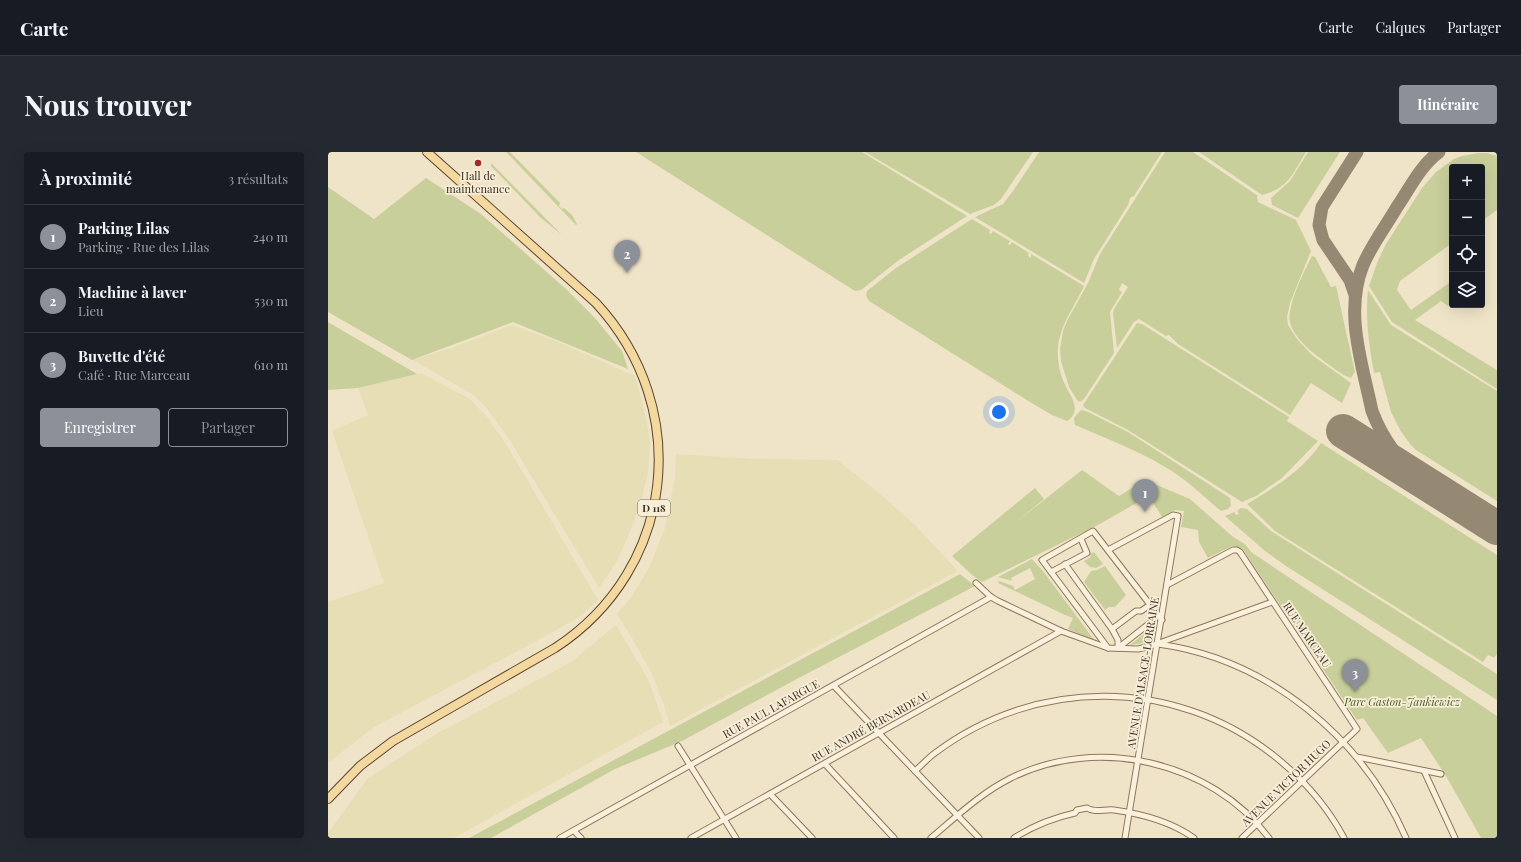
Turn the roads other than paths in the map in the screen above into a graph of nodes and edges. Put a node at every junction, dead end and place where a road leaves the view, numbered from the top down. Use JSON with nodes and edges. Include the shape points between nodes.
{"nodes":[{"id":1,"x":427,"y":152,"type":"edge"},
{"id":2,"x":1081,"y":539,"type":"junction"},
{"id":3,"x":1108,"y":550,"type":"junction"},
{"id":4,"x":1065,"y":564,"type":"junction"},
{"id":5,"x":1051,"y":572,"type":"junction"},
{"id":6,"x":976,"y":583,"type":"dead end"},
{"id":7,"x":1168,"y":586,"type":"junction"},
{"id":8,"x":991,"y":597,"type":"junction"},
{"id":9,"x":1272,"y":602,"type":"junction"},
{"id":10,"x":1150,"y":605,"type":"junction"},
{"id":11,"x":1156,"y":613,"type":"junction"},
{"id":12,"x":1162,"y":620,"type":"junction"},
{"id":13,"x":1112,"y":629,"type":"junction"},
{"id":14,"x":1061,"y":632,"type":"junction"},
{"id":15,"x":1158,"y":644,"type":"junction"},
{"id":16,"x":1108,"y":648,"type":"junction"},
{"id":17,"x":1118,"y":648,"type":"junction"},
{"id":18,"x":834,"y":686,"type":"junction"},
{"id":19,"x":1148,"y":700,"type":"junction"},
{"id":20,"x":1357,"y":729,"type":"joint"},
{"id":21,"x":879,"y":733,"type":"junction"},
{"id":22,"x":1343,"y":742,"type":"junction"},
{"id":23,"x":678,"y":746,"type":"dead end"},
{"id":24,"x":1357,"y":757,"type":"junction"},
{"id":25,"x":1138,"y":760,"type":"junction"},
{"id":26,"x":824,"y":764,"type":"junction"},
{"id":27,"x":691,"y":766,"type":"junction"},
{"id":28,"x":1424,"y":771,"type":"junction"},
{"id":29,"x":915,"y":772,"type":"junction"},
{"id":30,"x":1441,"y":774,"type":"dead end"},
{"id":31,"x":1302,"y":781,"type":"junction"},
{"id":32,"x":770,"y":794,"type":"junction"},
{"id":33,"x":328,"y":799,"type":"edge"},
{"id":34,"x":1130,"y":812,"type":"junction"},
{"id":35,"x":957,"y":816,"type":"junction"},
{"id":36,"x":724,"y":819,"type":"junction"},
{"id":37,"x":1257,"y":823,"type":"junction"},
{"id":38,"x":574,"y":830,"type":"junction"},
{"id":39,"x":560,"y":838,"type":"edge"},
{"id":40,"x":581,"y":838,"type":"edge"},
{"id":41,"x":691,"y":838,"type":"edge"},
{"id":42,"x":736,"y":838,"type":"edge"},
{"id":43,"x":812,"y":838,"type":"edge"},
{"id":44,"x":894,"y":838,"type":"edge"},
{"id":45,"x":931,"y":838,"type":"edge"},
{"id":46,"x":979,"y":838,"type":"edge"},
{"id":47,"x":1014,"y":838,"type":"edge"},
{"id":48,"x":1125,"y":838,"type":"edge"},
{"id":49,"x":1194,"y":838,"type":"edge"},
{"id":50,"x":1242,"y":838,"type":"edge"},
{"id":51,"x":1269,"y":838,"type":"edge"},
{"id":52,"x":1344,"y":838,"type":"edge"},
{"id":53,"x":1406,"y":838,"type":"edge"},
{"id":54,"x":1455,"y":838,"type":"edge"}],
"edges":[{"from":1,"to":33,"type":"main road","number":"D 118","via":[[596,303],[630,347],[646,384],[656,422],[659,449],[657,494],[642,546],[632,566],[605,606],[590,622],[548,652],[393,741],[360,766]]},
{"from":2,"to":3,"type":"street","via":[[1093,531]]},
{"from":2,"to":4,"type":"street","via":[[1087,553]]},
{"from":2,"to":5,"type":"street","via":[[1042,560]]},
{"from":3,"to":7,"type":"street","name":"AVENUE D'ALSACE-LORRAINE","via":[[1174,515],[1178,516]]},
{"from":3,"to":10,"type":"street"},
{"from":4,"to":5,"type":"street"},
{"from":4,"to":13,"type":"street"},
{"from":5,"to":16,"type":"street"},
{"from":6,"to":8,"type":"street"},
{"from":7,"to":9,"type":"street","name":"RUE MARCEAU","via":[[1232,550],[1237,550]]},
{"from":7,"to":12,"type":"street","name":"AVENUE D'ALSACE-LORRAINE"},
{"from":8,"to":14,"type":"street"},
{"from":8,"to":18,"type":"street","name":"RUE PAUL LAFARGUE"},
{"from":9,"to":15,"type":"street"},
{"from":9,"to":20,"type":"street","name":"RUE MARCEAU"},
{"from":10,"to":11,"type":"street"},
{"from":10,"to":13,"type":"street"},
{"from":11,"to":12,"type":"street"},
{"from":11,"to":17,"type":"street","via":[[1155,619]]},
{"from":12,"to":15,"type":"street","name":"AVENUE D'ALSACE-LORRAINE"},
{"from":13,"to":17,"type":"street","via":[[1118,640]]},
{"from":14,"to":16,"type":"street"},
{"from":14,"to":21,"type":"street","name":"RUE ANDRÉ BERNARDEAU"},
{"from":15,"to":17,"type":"street","via":[[1138,649]]},
{"from":15,"to":19,"type":"street","name":"AVENUE D'ALSACE-LORRAINE"},
{"from":15,"to":22,"type":"street","via":[[1180,647],[1209,656],[1267,682],[1323,722]]},
{"from":16,"to":17,"type":"street"},
{"from":18,"to":21,"type":"street"},
{"from":18,"to":27,"type":"street","name":"RUE PAUL LAFARGUE"},
{"from":19,"to":25,"type":"street","name":"AVENUE D'ALSACE-LORRAINE"},
{"from":19,"to":29,"type":"street","via":[[1110,696],[1075,697],[1037,703],[968,731],[935,753]]},
{"from":19,"to":31,"type":"street","via":[[1192,710],[1227,725],[1259,744]]},
{"from":20,"to":22,"type":"street","name":"AVENUE VICTOR HUGO"},
{"from":21,"to":26,"type":"street","name":"RUE ANDRÉ BERNARDEAU"},
{"from":21,"to":29,"type":"street"},
{"from":22,"to":24,"type":"street"},
{"from":22,"to":31,"type":"street","name":"AVENUE VICTOR HUGO"},
{"from":23,"to":27,"type":"street"},
{"from":24,"to":28,"type":"street"},
{"from":24,"to":53,"type":"street","via":[[1386,797]]},
{"from":25,"to":34,"type":"street","name":"AVENUE D'ALSACE-LORRAINE"},
{"from":25,"to":35,"type":"street","via":[[1100,757],[1065,760],[1038,768],[1005,782]]},
{"from":25,"to":37,"type":"street","via":[[1179,771],[1201,782],[1222,794]]},
{"from":26,"to":32,"type":"street","name":"RUE ANDRÉ BERNARDEAU"},
{"from":26,"to":44,"type":"street"},
{"from":27,"to":36,"type":"street"},
{"from":27,"to":38,"type":"street","name":"RUE PAUL LAFARGUE"},
{"from":28,"to":30,"type":"street"},
{"from":28,"to":54,"type":"street"},
{"from":29,"to":35,"type":"street"},
{"from":31,"to":37,"type":"street","name":"AVENUE VICTOR HUGO"},
{"from":31,"to":52,"type":"street"},
{"from":32,"to":36,"type":"street","name":"RUE ANDRÉ BERNARDEAU"},
{"from":32,"to":43,"type":"street"},
{"from":34,"to":47,"type":"street","via":[[1091,811],[1087,808],[1077,810],[1075,814],[1047,820]]},
{"from":34,"to":48,"type":"street","name":"AVENUE D'ALSACE-LORRAINE"},
{"from":34,"to":49,"type":"street","via":[[1160,820]]},
{"from":35,"to":45,"type":"street"},
{"from":35,"to":46,"type":"street"},
{"from":36,"to":41,"type":"street","name":"RUE ANDRÉ BERNARDEAU"},
{"from":36,"to":42,"type":"street"},
{"from":37,"to":50,"type":"street","name":"AVENUE VICTOR HUGO"},
{"from":37,"to":51,"type":"street"},
{"from":38,"to":39,"type":"street","name":"RUE PAUL LAFARGUE"},
{"from":38,"to":40,"type":"street"}]}
